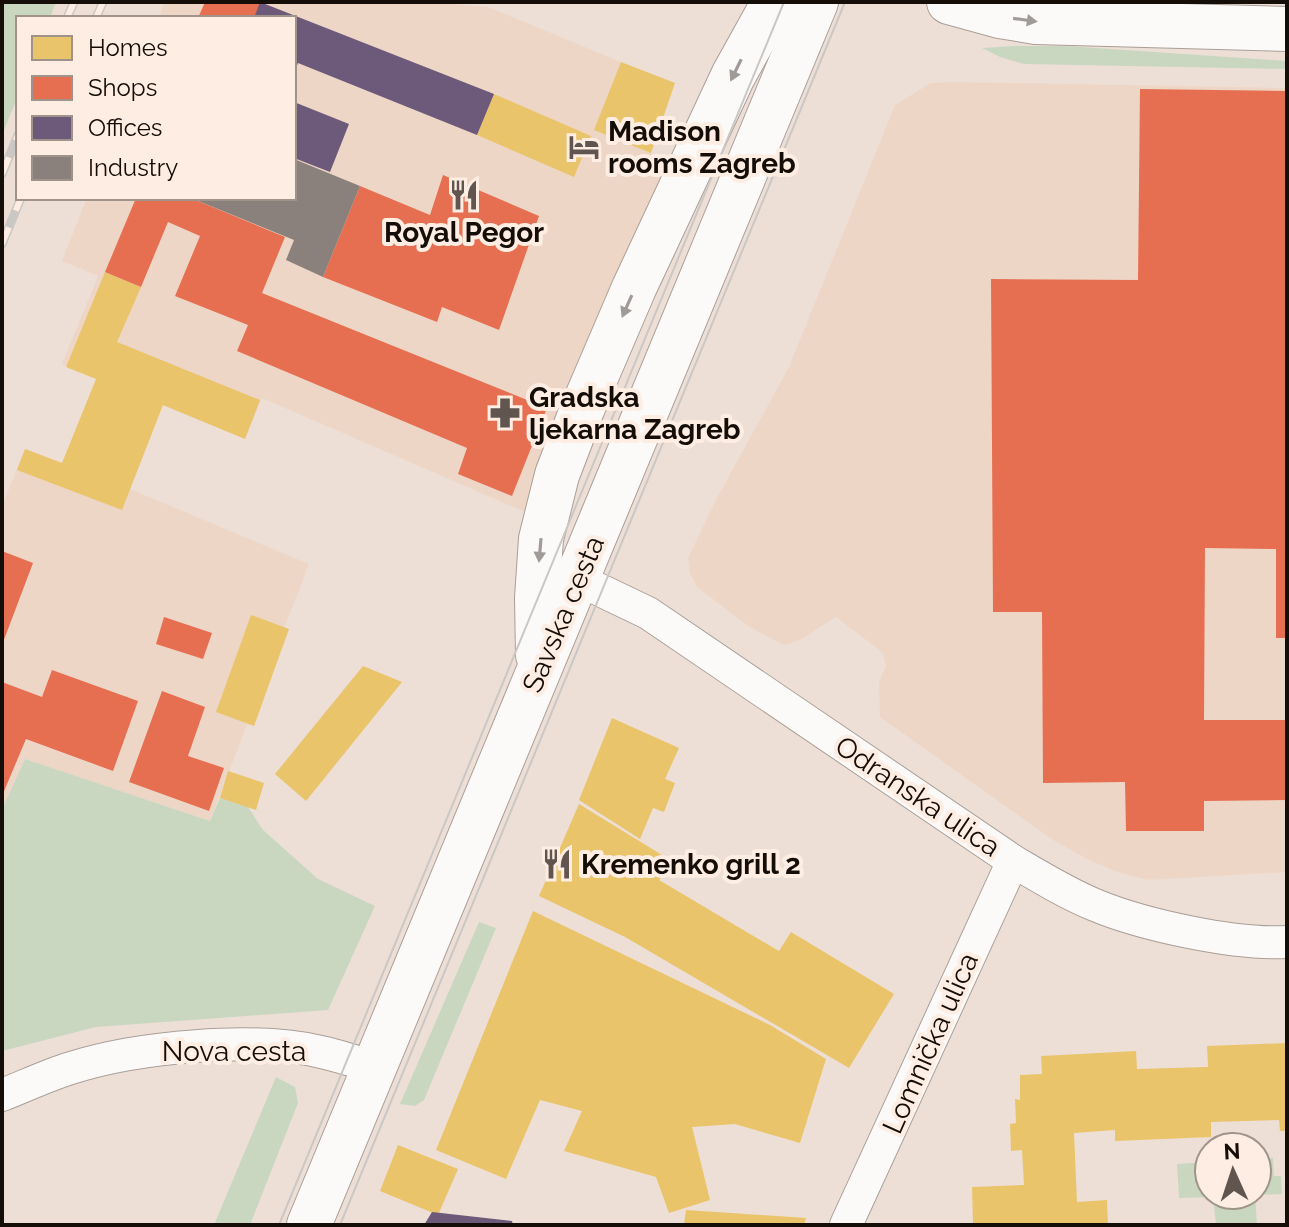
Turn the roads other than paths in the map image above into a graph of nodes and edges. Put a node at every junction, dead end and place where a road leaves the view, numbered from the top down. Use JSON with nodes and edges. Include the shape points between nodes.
{"nodes":[{"id":1,"x":774,"y":2,"type":"edge"},
{"id":2,"x":816,"y":2,"type":"edge"},
{"id":3,"x":949,"y":2,"type":"edge"},
{"id":4,"x":1287,"y":29,"type":"edge"},
{"id":5,"x":577,"y":579,"type":"junction"},
{"id":6,"x":538,"y":673,"type":"junction"},
{"id":7,"x":1013,"y":861,"type":"junction"},
{"id":8,"x":1287,"y":942,"type":"edge"},
{"id":9,"x":374,"y":1067,"type":"junction"},
{"id":10,"x":2,"y":1095,"type":"edge"},
{"id":11,"x":309,"y":1225,"type":"edge"},
{"id":12,"x":846,"y":1225,"type":"edge"}],
"edges":[{"from":1,"to":6,"type":"main road","one_way":true,"via":[[733,76],[634,288],[557,475],[541,539]]},
{"from":2,"to":5,"type":"main road","name":"Savska cesta"},
{"from":3,"to":4,"type":"main road","one_way":true,"via":[[1036,22]]},
{"from":5,"to":6,"type":"main road","name":"Savska cesta"},
{"from":5,"to":7,"type":"street","name":"Odranska ulica","via":[[648,613]]},
{"from":6,"to":9,"type":"main road","name":"Savska cesta"},
{"from":7,"to":8,"type":"street","name":"Odranska ulica","via":[[1097,906],[1169,927]]},
{"from":7,"to":12,"type":"street","name":"Lomnička ulica"},
{"from":9,"to":10,"type":"street","name":"Nova cesta","via":[[294,1048],[164,1048],[72,1067]]},
{"from":9,"to":11,"type":"main road","name":"Savska cesta"}]}
